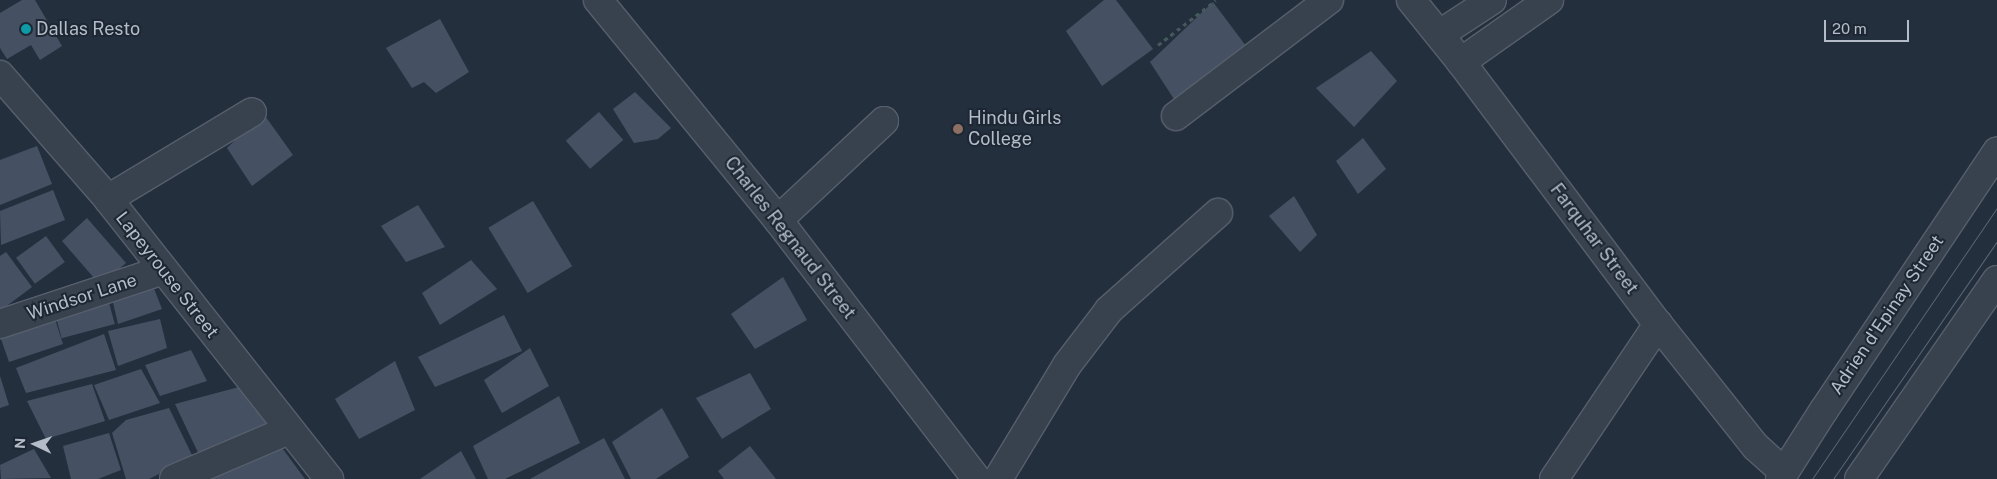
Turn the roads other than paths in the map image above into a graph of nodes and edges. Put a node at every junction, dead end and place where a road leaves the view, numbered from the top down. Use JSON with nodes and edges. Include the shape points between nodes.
{"nodes":[{"id":1,"x":598,"y":0,"type":"edge"},
{"id":2,"x":1329,"y":0,"type":"edge"},
{"id":3,"x":1411,"y":0,"type":"edge"},
{"id":4,"x":1492,"y":0,"type":"edge"},
{"id":5,"x":1549,"y":0,"type":"edge"},
{"id":6,"x":1440,"y":34,"type":"junction"},
{"id":7,"x":1461,"y":62,"type":"junction"},
{"id":8,"x":0,"y":75,"type":"edge"},
{"id":9,"x":252,"y":112,"type":"dead end"},
{"id":10,"x":1176,"y":116,"type":"dead end"},
{"id":11,"x":884,"y":121,"type":"dead end"},
{"id":12,"x":1997,"y":152,"type":"edge"},
{"id":13,"x":108,"y":199,"type":"junction"},
{"id":14,"x":1218,"y":213,"type":"dead end"},
{"id":15,"x":778,"y":220,"type":"junction"},
{"id":16,"x":163,"y":270,"type":"junction"},
{"id":17,"x":1997,"y":280,"type":"edge"},
{"id":18,"x":0,"y":324,"type":"edge"},
{"id":19,"x":1658,"y":324,"type":"junction"},
{"id":20,"x":290,"y":430,"type":"junction"},
{"id":21,"x":1782,"y":476,"type":"edge"},
{"id":22,"x":174,"y":479,"type":"edge"},
{"id":23,"x":329,"y":479,"type":"edge"},
{"id":24,"x":977,"y":479,"type":"edge"},
{"id":25,"x":998,"y":479,"type":"edge"},
{"id":26,"x":1554,"y":479,"type":"edge"},
{"id":27,"x":1859,"y":479,"type":"edge"}],
"edges":[{"from":1,"to":15,"type":"street","name":"Charles Regnaud Street"},
{"from":2,"to":10,"type":"street"},
{"from":3,"to":6,"type":"street","name":"Farquhar Street"},
{"from":4,"to":6,"type":"street"},
{"from":5,"to":7,"type":"street"},
{"from":6,"to":7,"type":"street","name":"Farquhar Street"},
{"from":7,"to":19,"type":"street","name":"Farquhar Street"},
{"from":8,"to":13,"type":"street","name":"Lapeyrouse Street"},
{"from":9,"to":13,"type":"street"},
{"from":11,"to":15,"type":"street"},
{"from":12,"to":21,"type":"street","name":"Adrien d'Epinay Street"},
{"from":13,"to":16,"type":"street","name":"Lapeyrouse Street"},
{"from":14,"to":25,"type":"street","via":[[1109,310],[1067,365]]},
{"from":15,"to":24,"type":"street","name":"Charles Regnaud Street"},
{"from":16,"to":18,"type":"street","name":"Windsor Lane"},
{"from":16,"to":20,"type":"street","name":"Lapeyrouse Street"},
{"from":17,"to":27,"type":"street"},
{"from":19,"to":21,"type":"street","name":"Farquhar Street"},
{"from":19,"to":26,"type":"street"},
{"from":20,"to":22,"type":"street"},
{"from":20,"to":23,"type":"street","name":"Lapeyrouse Street"}]}
